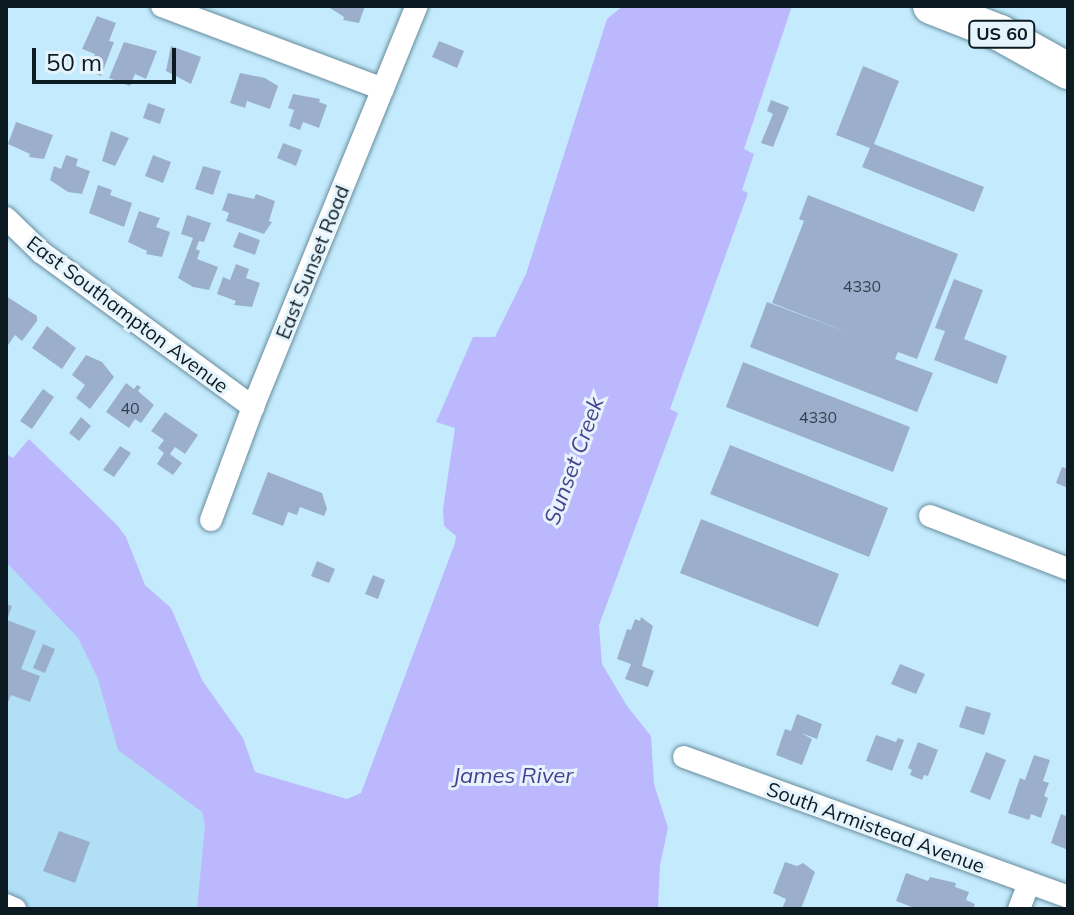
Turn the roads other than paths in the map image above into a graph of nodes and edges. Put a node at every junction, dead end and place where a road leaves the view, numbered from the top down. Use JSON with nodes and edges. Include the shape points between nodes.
{"nodes":[{"id":1,"x":162,"y":6,"type":"edge"},
{"id":2,"x":417,"y":6,"type":"edge"},
{"id":3,"x":931,"y":6,"type":"edge"},
{"id":4,"x":1068,"y":71,"type":"edge"},
{"id":5,"x":383,"y":89,"type":"junction"},
{"id":6,"x":6,"y":218,"type":"edge"},
{"id":7,"x":253,"y":407,"type":"junction"},
{"id":8,"x":930,"y":516,"type":"dead end"},
{"id":9,"x":211,"y":520,"type":"dead end"},
{"id":10,"x":1068,"y":569,"type":"edge"},
{"id":11,"x":684,"y":757,"type":"dead end"},
{"id":12,"x":1029,"y":883,"type":"junction"},
{"id":13,"x":1068,"y":897,"type":"edge"},
{"id":14,"x":6,"y":905,"type":"edge"},
{"id":15,"x":15,"y":909,"type":"edge"},
{"id":16,"x":1019,"y":909,"type":"edge"}],
"edges":[{"from":1,"to":5,"type":"street"},
{"from":2,"to":5,"type":"street","name":"East Sunset Road"},
{"from":3,"to":4,"type":"main road","number":"US 60","via":[[1000,33]]},
{"from":5,"to":7,"type":"street","name":"East Sunset Road"},
{"from":6,"to":7,"type":"street","name":"East Southampton Avenue","via":[[41,252]]},
{"from":7,"to":9,"type":"street","name":"East Sunset Road"},
{"from":8,"to":10,"type":"street"},
{"from":11,"to":12,"type":"street","name":"South Armistead Avenue"},
{"from":12,"to":13,"type":"street","name":"South Armistead Avenue"},
{"from":12,"to":16,"type":"street"},
{"from":14,"to":15,"type":"street"}]}
